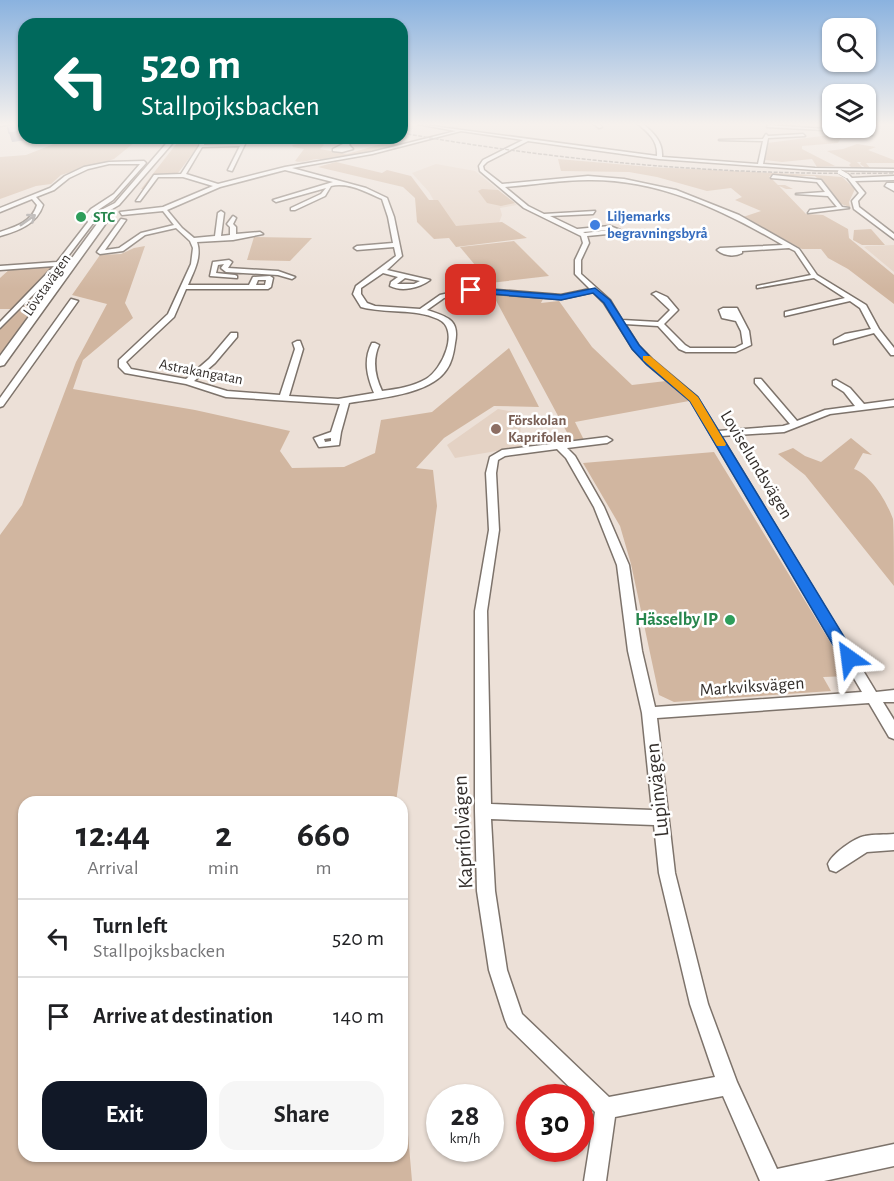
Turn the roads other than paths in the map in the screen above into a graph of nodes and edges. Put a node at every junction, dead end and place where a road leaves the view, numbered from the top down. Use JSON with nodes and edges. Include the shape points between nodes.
{"nodes":[{"id":1,"x":64,"y":179,"type":"edge"},
{"id":2,"x":129,"y":179,"type":"edge"},
{"id":3,"x":137,"y":179,"type":"edge"},
{"id":4,"x":146,"y":179,"type":"edge"},
{"id":5,"x":154,"y":179,"type":"edge"},
{"id":6,"x":196,"y":179,"type":"edge"},
{"id":7,"x":244,"y":179,"type":"edge"},
{"id":8,"x":327,"y":179,"type":"edge"},
{"id":9,"x":492,"y":179,"type":"edge"},
{"id":10,"x":576,"y":179,"type":"edge"},
{"id":11,"x":608,"y":179,"type":"edge"},
{"id":12,"x":803,"y":179,"type":"edge"},
{"id":13,"x":850,"y":179,"type":"edge"},
{"id":14,"x":338,"y":182,"type":"junction"},
{"id":15,"x":218,"y":186,"type":"junction"},
{"id":16,"x":501,"y":186,"type":"junction"},
{"id":17,"x":326,"y":187,"type":"junction"},
{"id":18,"x":799,"y":194,"type":"dead end"},
{"id":19,"x":829,"y":194,"type":"junction"},
{"id":20,"x":32,"y":196,"type":"junction"},
{"id":21,"x":138,"y":200,"type":"dead end"},
{"id":22,"x":840,"y":208,"type":"junction"},
{"id":23,"x":856,"y":208,"type":"junction"},
{"id":24,"x":164,"y":209,"type":"junction"},
{"id":25,"x":293,"y":209,"type":"dead end"},
{"id":26,"x":0,"y":210,"type":"edge"},
{"id":27,"x":92,"y":211,"type":"junction"},
{"id":28,"x":107,"y":211,"type":"junction"},
{"id":29,"x":122,"y":212,"type":"junction"},
{"id":30,"x":593,"y":212,"type":"dead end"},
{"id":31,"x":810,"y":212,"type":"dead end"},
{"id":32,"x":221,"y":213,"type":"dead end"},
{"id":33,"x":544,"y":215,"type":"junction"},
{"id":34,"x":734,"y":215,"type":"junction"},
{"id":35,"x":751,"y":222,"type":"junction"},
{"id":36,"x":178,"y":226,"type":"junction"},
{"id":37,"x":219,"y":226,"type":"junction"},
{"id":38,"x":578,"y":232,"type":"junction"},
{"id":39,"x":0,"y":234,"type":"edge"},
{"id":40,"x":260,"y":234,"type":"dead end"},
{"id":41,"x":894,"y":237,"type":"edge"},
{"id":42,"x":218,"y":238,"type":"junction"},
{"id":43,"x":233,"y":238,"type":"junction"},
{"id":44,"x":193,"y":240,"type":"junction"},
{"id":45,"x":397,"y":245,"type":"junction"},
{"id":46,"x":791,"y":246,"type":"junction"},
{"id":47,"x":357,"y":248,"type":"dead end"},
{"id":48,"x":738,"y":249,"type":"dead end"},
{"id":49,"x":59,"y":264,"type":"junction"},
{"id":50,"x":0,"y":268,"type":"edge"},
{"id":51,"x":380,"y":270,"type":"junction"},
{"id":52,"x":404,"y":276,"type":"dead end"},
{"id":53,"x":814,"y":276,"type":"junction"},
{"id":54,"x":292,"y":277,"type":"dead end"},
{"id":55,"x":255,"y":278,"type":"junction"},
{"id":56,"x":252,"y":286,"type":"junction"},
{"id":57,"x":185,"y":287,"type":"junction"},
{"id":58,"x":759,"y":287,"type":"dead end"},
{"id":59,"x":595,"y":290,"type":"junction"},
{"id":60,"x":656,"y":294,"type":"dead end"},
{"id":61,"x":851,"y":299,"type":"junction"},
{"id":62,"x":74,"y":301,"type":"dead end"},
{"id":63,"x":422,"y":311,"type":"junction"},
{"id":64,"x":788,"y":314,"type":"dead end"},
{"id":65,"x":738,"y":318,"type":"dead end"},
{"id":66,"x":621,"y":322,"type":"junction"},
{"id":67,"x":660,"y":324,"type":"junction"},
{"id":68,"x":0,"y":326,"type":"edge"},
{"id":69,"x":876,"y":330,"type":"junction"},
{"id":70,"x":234,"y":335,"type":"dead end"},
{"id":71,"x":710,"y":342,"type":"dead end"},
{"id":72,"x":837,"y":342,"type":"dead end"},
{"id":73,"x":297,"y":343,"type":"dead end"},
{"id":74,"x":375,"y":345,"type":"dead end"},
{"id":75,"x":716,"y":351,"type":"junction"},
{"id":76,"x":894,"y":353,"type":"edge"},
{"id":77,"x":0,"y":363,"type":"edge"},
{"id":78,"x":0,"y":375,"type":"edge"},
{"id":79,"x":758,"y":381,"type":"dead end"},
{"id":80,"x":188,"y":382,"type":"junction"},
{"id":81,"x":836,"y":383,"type":"dead end"},
{"id":82,"x":379,"y":395,"type":"junction"},
{"id":83,"x":284,"y":398,"type":"junction"},
{"id":84,"x":345,"y":401,"type":"junction"},
{"id":85,"x":894,"y":403,"type":"edge"},
{"id":86,"x":0,"y":404,"type":"edge"},
{"id":87,"x":861,"y":407,"type":"junction"},
{"id":88,"x":796,"y":425,"type":"junction"},
{"id":89,"x":334,"y":434,"type":"dead end"},
{"id":90,"x":715,"y":434,"type":"junction"},
{"id":91,"x":607,"y":440,"type":"dead end"},
{"id":92,"x":560,"y":447,"type":"junction"},
{"id":93,"x":872,"y":696,"type":"junction"},
{"id":94,"x":894,"y":696,"type":"edge"},
{"id":95,"x":649,"y":713,"type":"junction"},
{"id":96,"x":894,"y":733,"type":"edge"},
{"id":97,"x":483,"y":811,"type":"junction"},
{"id":98,"x":659,"y":818,"type":"junction"},
{"id":99,"x":894,"y":842,"type":"edge"},
{"id":100,"x":836,"y":864,"type":"dead end"},
{"id":101,"x":728,"y":1085,"type":"junction"},
{"id":102,"x":606,"y":1108,"type":"junction"},
{"id":103,"x":894,"y":1155,"type":"edge"},
{"id":104,"x":595,"y":1181,"type":"edge"},
{"id":105,"x":772,"y":1181,"type":"edge"}],
"edges":[{"from":1,"to":20,"type":"street","via":[[52,189]]},
{"from":2,"to":27,"type":"street","via":[[110,200]]},
{"from":3,"to":28,"type":"street","name":"Lövstavägen"},
{"from":4,"to":29,"type":"street","name":"Lövstavägen"},
{"from":5,"to":21,"type":"street"},
{"from":6,"to":15,"type":"street"},
{"from":7,"to":15,"type":"street"},
{"from":8,"to":14,"type":"street"},
{"from":9,"to":16,"type":"street"},
{"from":10,"to":16,"type":"street"},
{"from":11,"to":34,"type":"street","via":[[674,191]]},
{"from":12,"to":19,"type":"street","via":[[815,180]]},
{"from":13,"to":23,"type":"street","via":[[862,193],[855,201]]},
{"from":14,"to":17,"type":"street"},
{"from":14,"to":45,"type":"street","via":[[384,198]]},
{"from":15,"to":24,"type":"street"},
{"from":16,"to":33,"type":"street","via":[[526,207]]},
{"from":17,"to":17,"type":"street","via":[[296,194],[275,201],[287,203]]},
{"from":17,"to":25,"type":"street","via":[[323,195]]},
{"from":18,"to":19,"type":"street"},
{"from":19,"to":22,"type":"street"},
{"from":20,"to":26,"type":"street"},
{"from":39,"to":20,"type":"street","one_way":true,"via":[[36,215],[40,205]]},
{"from":22,"to":23,"type":"street"},
{"from":22,"to":31,"type":"street"},
{"from":23,"to":41,"type":"street"},
{"from":24,"to":29,"type":"street"},
{"from":24,"to":36,"type":"street"},
{"from":27,"to":28,"type":"street"},
{"from":27,"to":49,"type":"street","via":[[88,216],[91,222]]},
{"from":28,"to":29,"type":"street"},
{"from":28,"to":77,"type":"street","name":"Lövstavägen"},
{"from":29,"to":36,"type":"street","via":[[100,252],[120,250],[143,234]]},
{"from":29,"to":78,"type":"street","name":"Lövstavägen","via":[[92,244]]},
{"from":30,"to":33,"type":"street"},
{"from":32,"to":37,"type":"street"},
{"from":33,"to":38,"type":"street"},
{"from":34,"to":35,"type":"street"},
{"from":34,"to":35,"type":"street","via":[[723,216],[738,224]]},
{"from":35,"to":46,"type":"street"},
{"from":36,"to":44,"type":"street"},
{"from":37,"to":42,"type":"street"},
{"from":37,"to":43,"type":"street","via":[[232,221]]},
{"from":38,"to":38,"type":"street","via":[[618,231],[610,228]]},
{"from":38,"to":59,"type":"street","name":"Loviselundsvägen","via":[[586,243],[578,260],[578,274]]},
{"from":40,"to":43,"type":"street"},
{"from":42,"to":43,"type":"street"},
{"from":42,"to":44,"type":"street"},
{"from":44,"to":57,"type":"street","name":"Astrakangatan","via":[[194,261]]},
{"from":45,"to":47,"type":"street"},
{"from":45,"to":51,"type":"street","via":[[399,256]]},
{"from":46,"to":48,"type":"street"},
{"from":46,"to":53,"type":"street"},
{"from":49,"to":50,"type":"street"},
{"from":49,"to":68,"type":"street"},
{"from":51,"to":52,"type":"street"},
{"from":51,"to":63,"type":"street","via":[[358,287],[359,300],[374,308]]},
{"from":53,"to":58,"type":"street"},
{"from":53,"to":61,"type":"street"},
{"from":54,"to":55,"type":"street","via":[[226,270],[229,262],[215,263],[212,275]]},
{"from":55,"to":56,"type":"street"},
{"from":55,"to":56,"type":"street","via":[[270,278],[268,287]]},
{"from":56,"to":57,"type":"street"},
{"from":57,"to":80,"type":"street","name":"Astrakangatan","via":[[171,315],[122,362],[134,374]]},
{"from":59,"to":63,"type":"street","via":[[561,297],[471,290],[442,296]]},
{"from":59,"to":66,"type":"street","name":"Loviselundsvägen"},
{"from":60,"to":67,"type":"street","via":[[674,310]]},
{"from":61,"to":64,"type":"street"},
{"from":61,"to":69,"type":"street","via":[[866,311]]},
{"from":62,"to":86,"type":"street"},
{"from":63,"to":82,"type":"street","name":"Astrakangatan","via":[[443,318],[454,331],[443,369],[414,388]]},
{"from":65,"to":75,"type":"street","via":[[747,345]]},
{"from":66,"to":67,"type":"street"},
{"from":66,"to":90,"type":"street","name":"Loviselundsvägen","via":[[650,362],[694,399]]},
{"from":67,"to":75,"type":"street","via":[[682,347]]},
{"from":69,"to":72,"type":"street"},
{"from":69,"to":76,"type":"street"},
{"from":70,"to":80,"type":"street"},
{"from":71,"to":75,"type":"street"},
{"from":73,"to":83,"type":"street","via":[[299,350]]},
{"from":74,"to":82,"type":"street","via":[[371,368]]},
{"from":79,"to":88,"type":"street"},
{"from":80,"to":83,"type":"street","name":"Astrakangatan","via":[[226,394]]},
{"from":81,"to":87,"type":"street"},
{"from":82,"to":84,"type":"street","name":"Astrakangatan"},
{"from":83,"to":84,"type":"street","name":"Astrakangatan"},
{"from":84,"to":89,"type":"street"},
{"from":85,"to":87,"type":"street"},
{"from":87,"to":88,"type":"street","via":[[828,412]]},
{"from":88,"to":90,"type":"street"},
{"from":90,"to":93,"type":"street","name":"Loviselundsvägen"},
{"from":91,"to":92,"type":"street"},
{"from":92,"to":95,"type":"street","name":"Lupinvägen","via":[[570,456],[600,507],[623,565],[635,651]]},
{"from":92,"to":97,"type":"street","name":"Kaprifolvägen","via":[[502,453],[494,459],[491,473],[494,530],[481,611]]},
{"from":93,"to":94,"type":"street","name":"Markviksvägen"},
{"from":93,"to":95,"type":"street","name":"Markviksvägen"},
{"from":93,"to":96,"type":"street","name":"Loviselundsvägen"},
{"from":95,"to":98,"type":"street","name":"Lupinvägen"},
{"from":97,"to":98,"type":"street"},
{"from":97,"to":102,"type":"street","name":"Kaprifolvägen","via":[[486,891],[498,970],[515,1020]]},
{"from":98,"to":101,"type":"street","name":"Lupinvägen","via":[[667,873],[699,1004]]},
{"from":99,"to":100,"type":"street","via":[[864,844]]},
{"from":101,"to":102,"type":"street"},
{"from":101,"to":105,"type":"street","name":"Lupinvägen"},
{"from":102,"to":104,"type":"street"},
{"from":103,"to":105,"type":"street","name":"Lupinvägen"}]}
